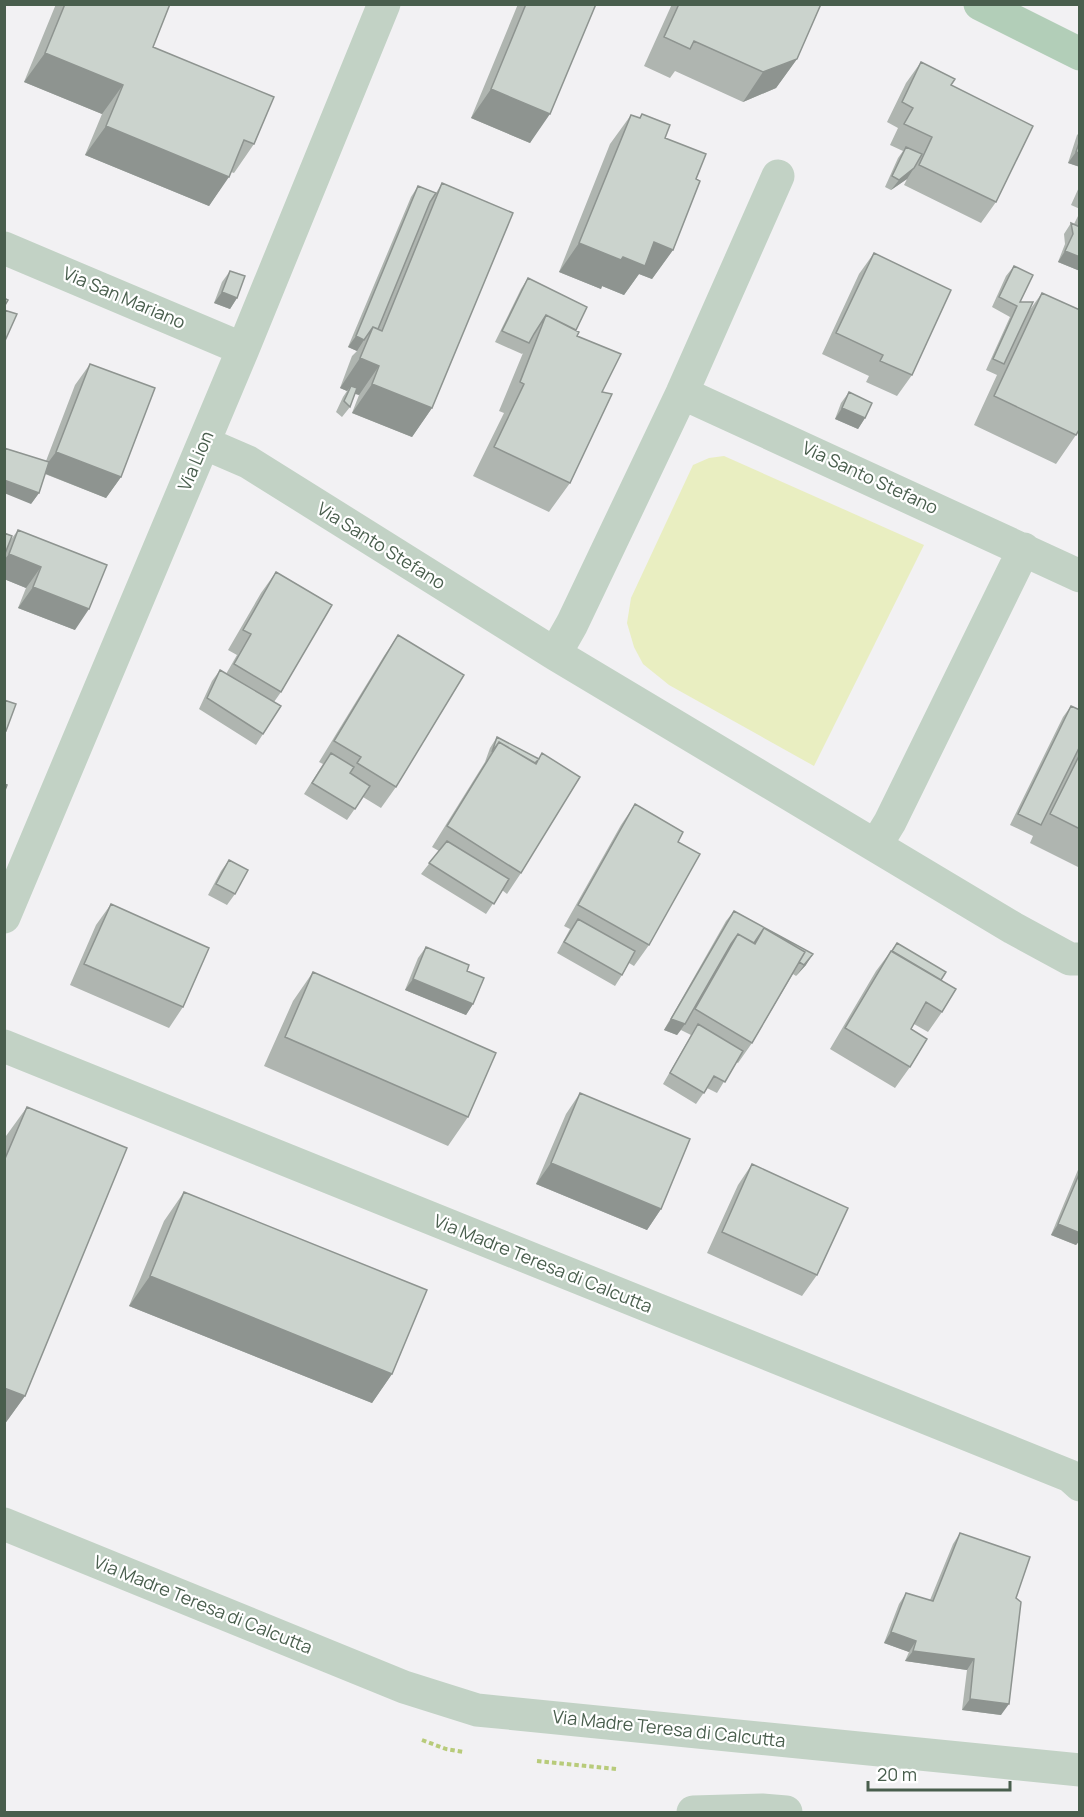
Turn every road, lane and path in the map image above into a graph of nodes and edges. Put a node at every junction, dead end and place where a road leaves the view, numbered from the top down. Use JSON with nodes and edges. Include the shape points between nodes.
{"nodes":[{"id":1,"x":384,"y":4,"type":"edge"},
{"id":2,"x":981,"y":4,"type":"edge"},
{"id":3,"x":1080,"y":54,"type":"edge"},
{"id":4,"x":778,"y":176,"type":"dead end"},
{"id":5,"x":4,"y":248,"type":"edge"},
{"id":6,"x":243,"y":349,"type":"junction"},
{"id":7,"x":682,"y":393,"type":"junction"},
{"id":8,"x":204,"y":442,"type":"junction"},
{"id":9,"x":1024,"y":549,"type":"junction"},
{"id":10,"x":1080,"y":576,"type":"edge"},
{"id":11,"x":555,"y":654,"type":"junction"},
{"id":12,"x":876,"y":845,"type":"junction"},
{"id":13,"x":4,"y":917,"type":"edge"},
{"id":14,"x":1080,"y":959,"type":"edge"},
{"id":15,"x":4,"y":1046,"type":"edge"},
{"id":16,"x":1080,"y":1485,"type":"edge"},
{"id":17,"x":4,"y":1524,"type":"edge"},
{"id":18,"x":1080,"y":1770,"type":"edge"},
{"id":19,"x":693,"y":1812,"type":"edge"},
{"id":20,"x":786,"y":1812,"type":"edge"}],
"edges":[{"from":1,"to":6,"type":"street","name":"Via Lion"},
{"from":2,"to":3,"type":"main road"},
{"from":4,"to":7,"type":"street"},
{"from":5,"to":6,"type":"street","name":"Via San Mariano"},
{"from":6,"to":8,"type":"street","name":"Via Lion"},
{"from":7,"to":9,"type":"street","name":"Via Santo Stefano"},
{"from":7,"to":11,"type":"street"},
{"from":8,"to":11,"type":"street","name":"Via Santo Stefano","via":[[248,462]]},
{"from":8,"to":13,"type":"street","name":"Via Lion"},
{"from":9,"to":10,"type":"street","name":"Via Santo Stefano"},
{"from":9,"to":12,"type":"street"},
{"from":11,"to":12,"type":"street","name":"Via Santo Stefano"},
{"from":12,"to":14,"type":"street","name":"Via Santo Stefano","via":[[1013,928],[1070,959]]},
{"from":15,"to":16,"type":"street","name":"Via Madre Teresa di Calcutta","via":[[1070,1476]]},
{"from":17,"to":18,"type":"street","name":"Via Madre Teresa di Calcutta","via":[[404,1687],[477,1710]]},
{"from":19,"to":20,"type":"street"}]}
